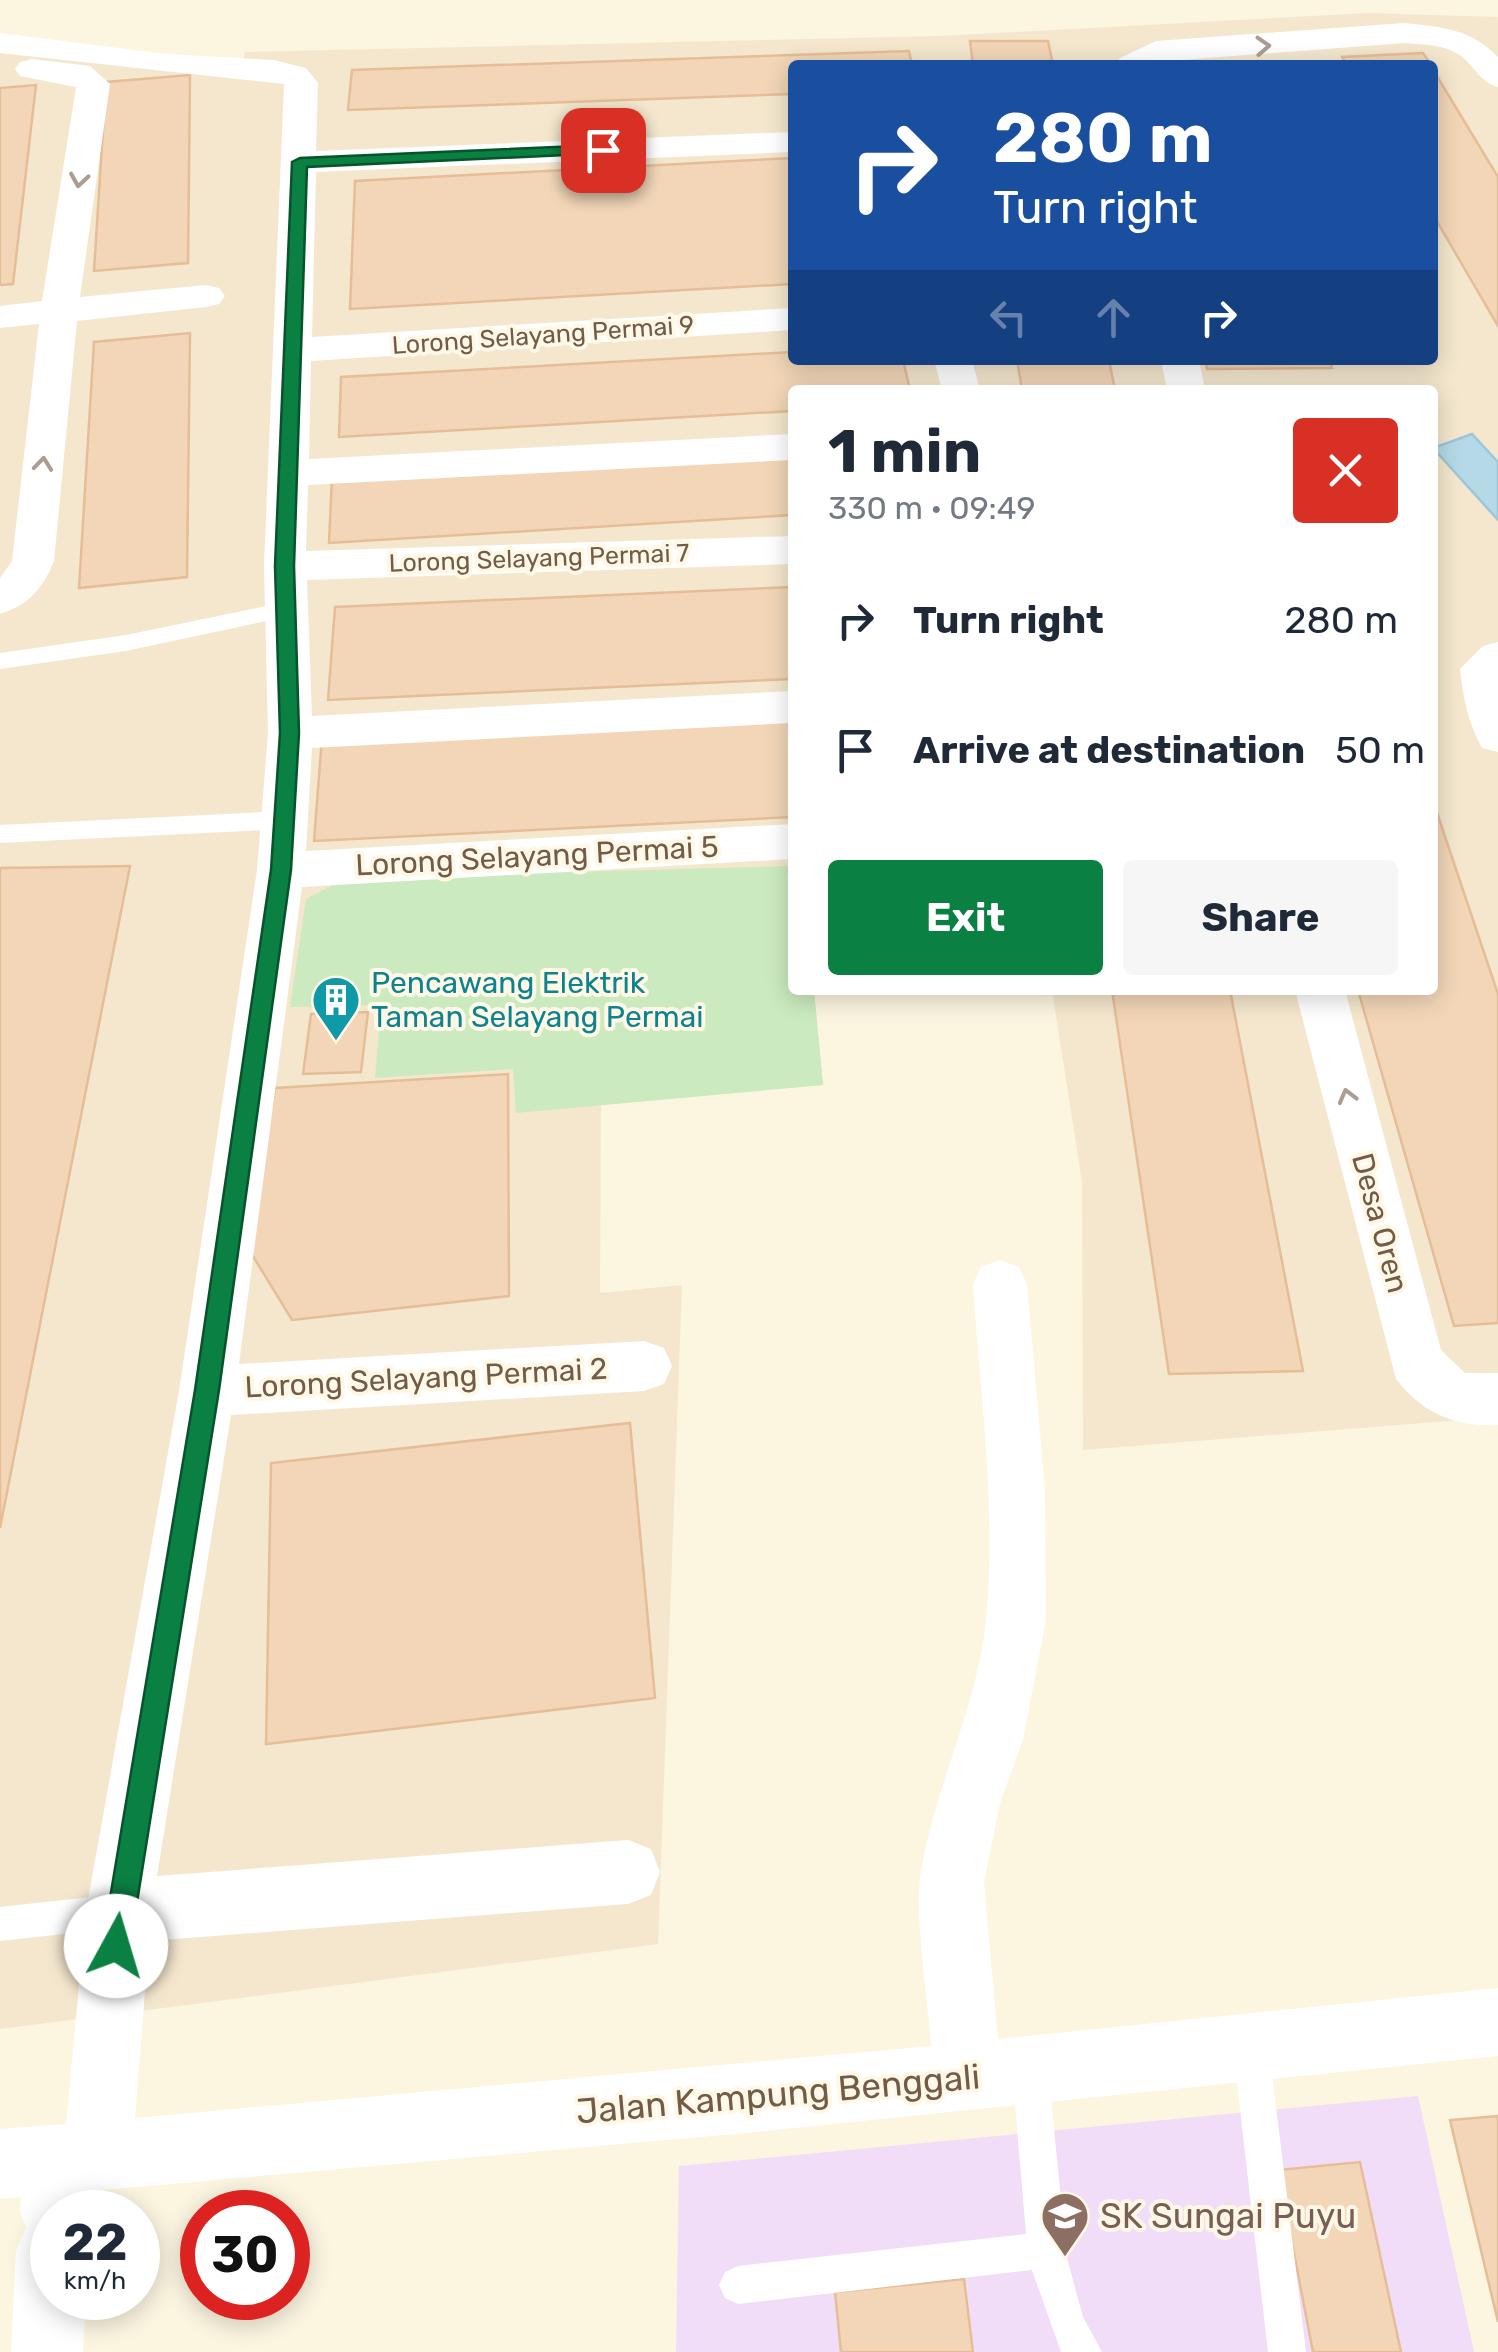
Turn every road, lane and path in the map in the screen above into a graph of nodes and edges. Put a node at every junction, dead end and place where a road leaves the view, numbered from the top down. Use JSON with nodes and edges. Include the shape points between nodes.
{"nodes":[{"id":1,"x":0,"y":43,"type":"edge"},
{"id":2,"x":1141,"y":60,"type":"edge"},
{"id":3,"x":0,"y":71,"type":"edge"},
{"id":4,"x":1498,"y":77,"type":"edge"},
{"id":5,"x":788,"y":142,"type":"edge"},
{"id":6,"x":300,"y":162,"type":"junction"},
{"id":7,"x":206,"y":296,"type":"dead end"},
{"id":8,"x":59,"y":312,"type":"junction"},
{"id":9,"x":0,"y":317,"type":"edge"},
{"id":10,"x":788,"y":319,"type":"edge"},
{"id":11,"x":294,"y":350,"type":"junction"},
{"id":12,"x":788,"y":447,"type":"edge"},
{"id":13,"x":291,"y":473,"type":"junction"},
{"id":14,"x":788,"y":550,"type":"edge"},
{"id":15,"x":285,"y":588,"type":"junction"},
{"id":16,"x":0,"y":599,"type":"edge"},
{"id":17,"x":1498,"y":657,"type":"edge"},
{"id":18,"x":0,"y":661,"type":"edge"},
{"id":19,"x":788,"y":707,"type":"edge"},
{"id":20,"x":290,"y":733,"type":"junction"},
{"id":21,"x":1498,"y":736,"type":"edge"},
{"id":22,"x":0,"y":834,"type":"edge"},
{"id":23,"x":788,"y":842,"type":"edge"},
{"id":24,"x":283,"y":845,"type":"junction"},
{"id":25,"x":1321,"y":995,"type":"edge"},
{"id":26,"x":1000,"y":1284,"type":"dead end"},
{"id":27,"x":644,"y":1366,"type":"dead end"},
{"id":28,"x":207,"y":1390,"type":"junction"},
{"id":29,"x":1498,"y":1400,"type":"edge"},
{"id":30,"x":628,"y":1872,"type":"dead end"},
{"id":31,"x":119,"y":1911,"type":"junction"},
{"id":32,"x":0,"y":1924,"type":"edge"},
{"id":33,"x":1498,"y":2022,"type":"edge"},
{"id":34,"x":1251,"y":2049,"type":"junction"},
{"id":35,"x":999,"y":2074,"type":"junction"},
{"id":36,"x":53,"y":2172,"type":"edge"},
{"id":37,"x":1047,"y":2250,"type":"junction"},
{"id":38,"x":738,"y":2286,"type":"dead end"},
{"id":39,"x":48,"y":2320,"type":"edge"},
{"id":40,"x":46,"y":2352,"type":"edge"},
{"id":41,"x":1082,"y":2352,"type":"edge"},
{"id":42,"x":1286,"y":2352,"type":"edge"}],
"edges":[{"from":1,"to":6,"type":"street","via":[[294,75],[301,84]]},
{"from":2,"to":4,"type":"street","one_way":true,"via":[[1156,51],[1405,33],[1448,37],[1472,49]]},
{"from":3,"to":8,"type":"street","one_way":true,"via":[[55,68],[93,84]]},
{"from":5,"to":6,"type":"street"},
{"from":6,"to":11,"type":"street"},
{"from":7,"to":8,"type":"street"},
{"from":8,"to":9,"type":"street"},
{"from":16,"to":8,"type":"street","one_way":true,"via":[[25,581],[33,560]]},
{"from":10,"to":11,"type":"street","name":"Lorong Selayang Permai 9"},
{"from":11,"to":13,"type":"street"},
{"from":12,"to":13,"type":"street"},
{"from":13,"to":15,"type":"street"},
{"from":14,"to":15,"type":"street","name":"Lorong Selayang Permai 7"},
{"from":15,"to":18,"type":"lane","via":[[126,642]]},
{"from":15,"to":20,"type":"street"},
{"from":17,"to":21,"type":"street","via":[[1482,669]]},
{"from":19,"to":20,"type":"street"},
{"from":20,"to":24,"type":"street"},
{"from":22,"to":24,"type":"lane"},
{"from":23,"to":24,"type":"street","name":"Lorong Selayang Permai 5"},
{"from":24,"to":28,"type":"street"},
{"from":29,"to":25,"type":"street","name":"Desa Oren","one_way":true,"via":[[1473,1402],[1436,1388],[1416,1361]]},
{"from":26,"to":35,"type":"street","via":[[1016,1490],[1016,1620],[992,1740],[968,1803],[952,1882]]},
{"from":27,"to":28,"type":"street","name":"Lorong Selayang Permai 2"},
{"from":28,"to":31,"type":"street"},
{"from":30,"to":31,"type":"street"},
{"from":31,"to":32,"type":"lane"},
{"from":31,"to":36,"type":"street"},
{"from":33,"to":34,"type":"street","name":"Jalan Kampung Benggali"},
{"from":34,"to":35,"type":"street","name":"Jalan Kampung Benggali"},
{"from":34,"to":42,"type":"lane"},
{"from":35,"to":36,"type":"street","name":"Jalan Kampung Benggali"},
{"from":35,"to":37,"type":"lane"},
{"from":37,"to":38,"type":"lane"},
{"from":37,"to":41,"type":"lane","via":[[1068,2335]]},
{"from":39,"to":40,"type":"street"}]}
